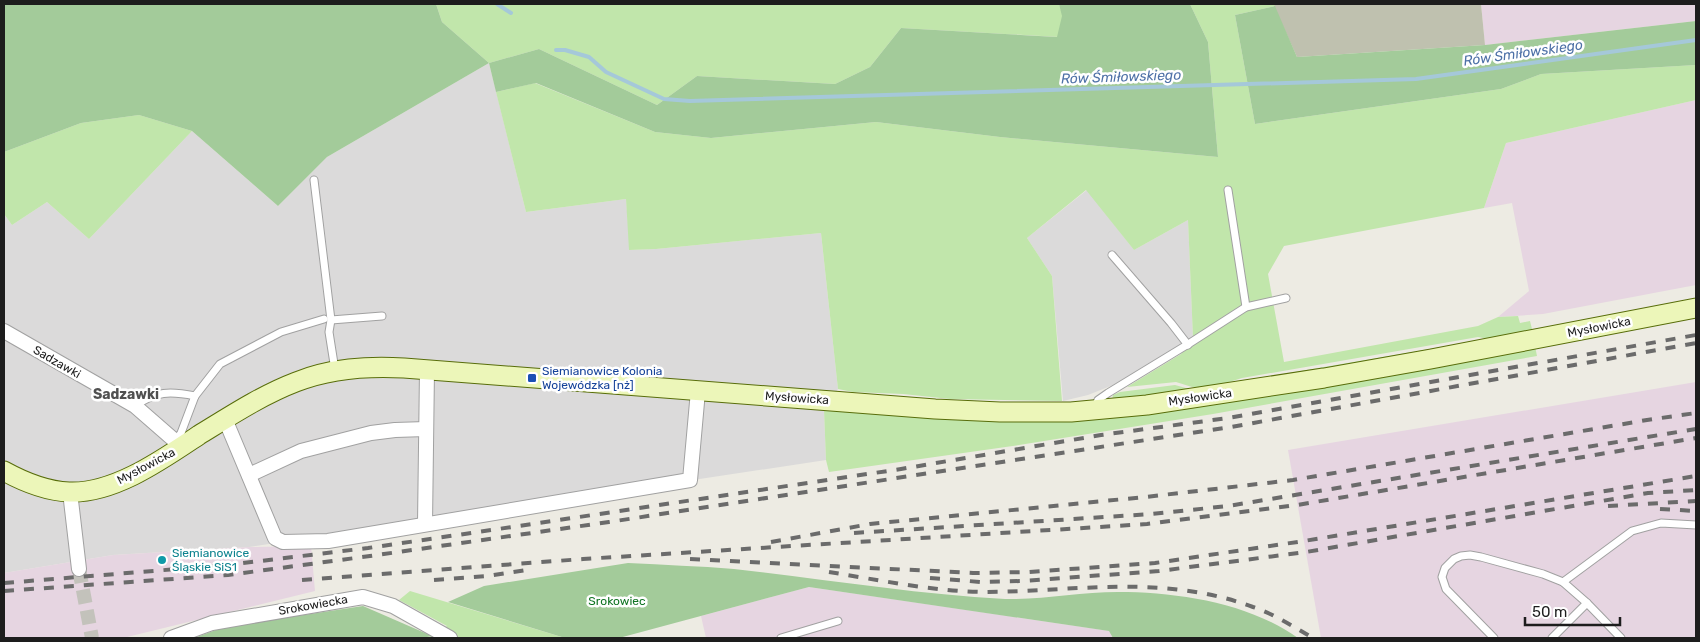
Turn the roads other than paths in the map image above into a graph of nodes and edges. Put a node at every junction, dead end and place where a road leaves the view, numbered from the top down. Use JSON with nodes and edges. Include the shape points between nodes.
{"nodes":[{"id":1,"x":314,"y":180,"type":"dead end"},
{"id":2,"x":1228,"y":190,"type":"dead end"},
{"id":3,"x":1112,"y":254,"type":"dead end"},
{"id":4,"x":1286,"y":298,"type":"dead end"},
{"id":5,"x":1246,"y":307,"type":"junction"},
{"id":6,"x":1696,"y":308,"type":"edge"},
{"id":7,"x":382,"y":316,"type":"dead end"},
{"id":8,"x":327,"y":319,"type":"junction"},
{"id":9,"x":4,"y":332,"type":"edge"},
{"id":10,"x":1188,"y":345,"type":"junction"},
{"id":11,"x":427,"y":370,"type":"junction"},
{"id":12,"x":335,"y":371,"type":"junction"},
{"id":13,"x":698,"y":391,"type":"junction"},
{"id":14,"x":195,"y":396,"type":"junction"},
{"id":15,"x":135,"y":406,"type":"junction"},
{"id":16,"x":1095,"y":410,"type":"junction"},
{"id":17,"x":225,"y":419,"type":"junction"},
{"id":18,"x":426,"y":429,"type":"junction"},
{"id":19,"x":178,"y":443,"type":"junction"},
{"id":20,"x":4,"y":471,"type":"edge"},
{"id":21,"x":249,"y":475,"type":"junction"},
{"id":22,"x":70,"y":492,"type":"junction"},
{"id":23,"x":425,"y":524,"type":"junction"},
{"id":24,"x":1696,"y":525,"type":"edge"},
{"id":25,"x":79,"y":569,"type":"tunnel mouth"},
{"id":26,"x":1563,"y":582,"type":"junction"},
{"id":27,"x":1587,"y":603,"type":"junction"},
{"id":28,"x":838,"y":621,"type":"dead end"},
{"id":29,"x":171,"y":638,"type":"edge"},
{"id":30,"x":450,"y":638,"type":"edge"},
{"id":31,"x":781,"y":638,"type":"edge"},
{"id":32,"x":1494,"y":638,"type":"edge"},
{"id":33,"x":1552,"y":638,"type":"edge"},
{"id":34,"x":1621,"y":638,"type":"edge"}],
"edges":[{"from":1,"to":8,"type":"lane"},
{"from":2,"to":5,"type":"lane"},
{"from":3,"to":10,"type":"lane"},
{"from":4,"to":5,"type":"lane"},
{"from":5,"to":10,"type":"lane"},
{"from":6,"to":16,"type":"street","name":"Mysłowicka","via":[[1324,378]]},
{"from":7,"to":8,"type":"lane"},
{"from":8,"to":12,"type":"lane"},
{"from":8,"to":14,"type":"lane","via":[[281,332],[220,364]]},
{"from":9,"to":15,"type":"street","name":"Sadzawki"},
{"from":10,"to":16,"type":"lane","via":[[1108,393],[1098,400]]},
{"from":11,"to":12,"type":"street","name":"Mysłowicka","via":[[369,367]]},
{"from":11,"to":13,"type":"street","name":"Mysłowicka"},
{"from":11,"to":18,"type":"street"},
{"from":12,"to":17,"type":"street","name":"Mysłowicka","via":[[295,382]]},
{"from":13,"to":16,"type":"street","name":"Mysłowicka","via":[[971,411]]},
{"from":13,"to":23,"type":"street","via":[[690,480]]},
{"from":14,"to":15,"type":"lane","via":[[166,393],[145,399]]},
{"from":14,"to":19,"type":"lane"},
{"from":15,"to":19,"type":"street","name":"Sadzawki"},
{"from":17,"to":19,"type":"street","name":"Mysłowicka"},
{"from":17,"to":21,"type":"street"},
{"from":18,"to":21,"type":"street","via":[[371,434],[302,451]]},
{"from":18,"to":23,"type":"street"},
{"from":19,"to":22,"type":"street","name":"Mysłowicka","via":[[121,481]]},
{"from":20,"to":22,"type":"street","name":"Mysłowicka","via":[[34,485]]},
{"from":21,"to":23,"type":"street","via":[[275,538],[283,542],[328,541]]},
{"from":22,"to":25,"type":"street"},
{"from":24,"to":26,"type":"lane","via":[[1661,523],[1632,531]]},
{"from":26,"to":27,"type":"lane"},
{"from":26,"to":32,"type":"lane","via":[[1481,557],[1470,555],[1454,559],[1442,577],[1446,589]]},
{"from":27,"to":33,"type":"lane"},
{"from":27,"to":34,"type":"lane"},
{"from":28,"to":31,"type":"lane"},
{"from":29,"to":30,"type":"street","name":"Srokowiecka","via":[[212,623],[363,597],[393,606]]}]}
